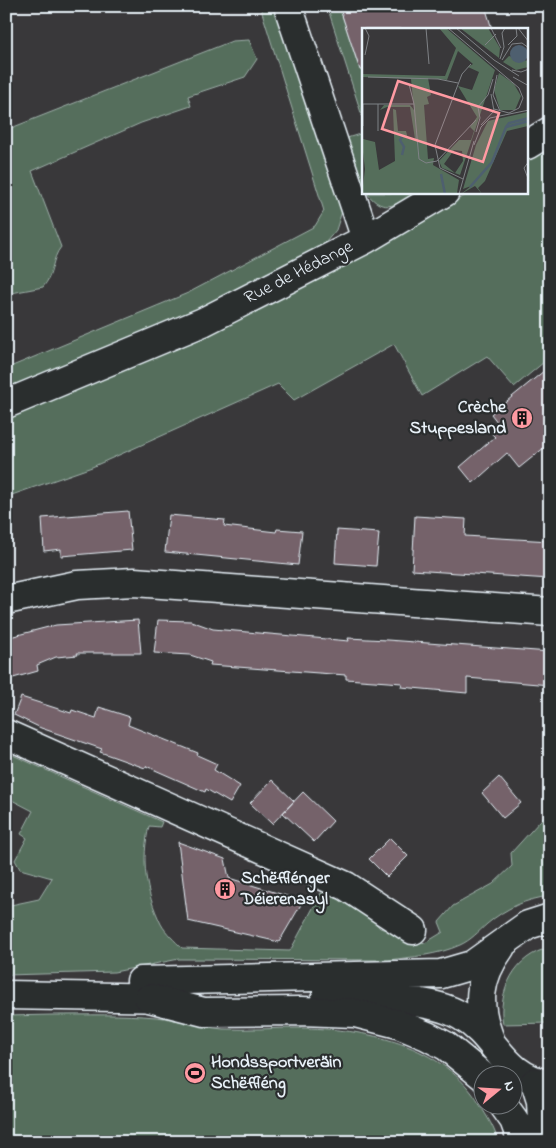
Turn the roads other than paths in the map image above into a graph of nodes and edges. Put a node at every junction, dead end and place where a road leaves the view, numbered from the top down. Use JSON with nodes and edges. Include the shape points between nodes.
{"nodes":[{"id":1,"x":288,"y":6,"type":"edge"},
{"id":2,"x":550,"y":131,"type":"edge"},
{"id":3,"x":528,"y":144,"type":"edge"},
{"id":4,"x":443,"y":194,"type":"edge"},
{"id":5,"x":366,"y":239,"type":"junction"},
{"id":6,"x":6,"y":404,"type":"edge"},
{"id":7,"x":6,"y":600,"type":"edge"},
{"id":8,"x":550,"y":612,"type":"edge"},
{"id":9,"x":6,"y":734,"type":"edge"},
{"id":10,"x":550,"y":918,"type":"edge"},
{"id":11,"x":413,"y":930,"type":"dead end"},
{"id":12,"x":505,"y":941,"type":"junction"},
{"id":13,"x":6,"y":988,"type":"edge"},
{"id":14,"x":6,"y":995,"type":"edge"},
{"id":15,"x":149,"y":998,"type":"junction"},
{"id":16,"x":492,"y":1046,"type":"junction"},
{"id":17,"x":474,"y":1068,"type":"edge"},
{"id":18,"x":542,"y":1083,"type":"edge"},
{"id":19,"x":511,"y":1116,"type":"edge"},
{"id":20,"x":522,"y":1142,"type":"edge"},
{"id":21,"x":542,"y":1142,"type":"edge"}],
"edges":[{"from":1,"to":5,"type":"main road","name":"Rue de Hédange"},
{"from":2,"to":3,"type":"main road"},
{"from":4,"to":5,"type":"main road"},
{"from":5,"to":6,"type":"main road","name":"Rue de Hédange","via":[[203,322]]},
{"from":7,"to":8,"type":"main road","via":[[77,585],[134,582]]},
{"from":9,"to":11,"type":"main road","via":[[346,886]]},
{"from":10,"to":12,"type":"main road","via":[[528,925]]},
{"from":12,"to":13,"type":"main road","via":[[472,965],[441,974],[132,981]]},
{"from":12,"to":16,"type":"main road","via":[[488,964],[480,991],[482,1020]]},
{"from":14,"to":15,"type":"main road"},
{"from":15,"to":16,"type":"main road","via":[[408,1002],[444,1008],[461,1016],[477,1028]]},
{"from":15,"to":17,"type":"main road","via":[[204,1012],[355,1013],[398,1024],[427,1036]]},
{"from":16,"to":18,"type":"main road","via":[[511,1068]]},
{"from":18,"to":21,"type":"main road"},
{"from":19,"to":20,"type":"main road"}]}
